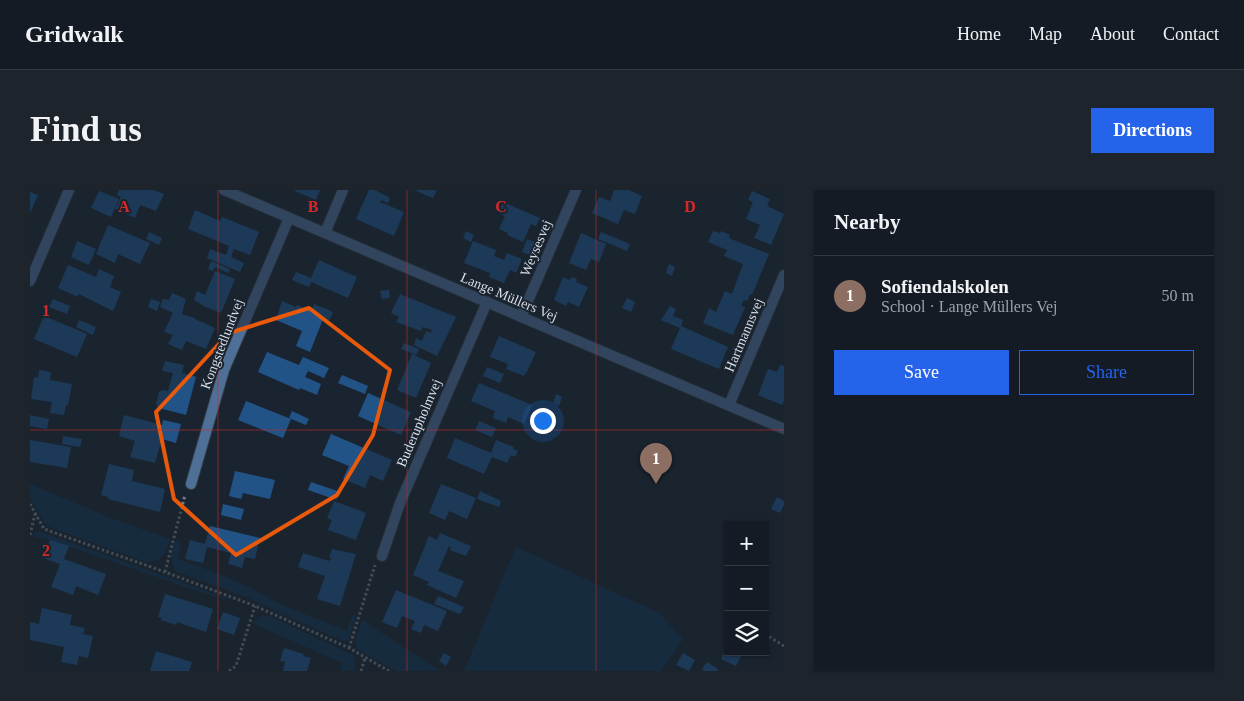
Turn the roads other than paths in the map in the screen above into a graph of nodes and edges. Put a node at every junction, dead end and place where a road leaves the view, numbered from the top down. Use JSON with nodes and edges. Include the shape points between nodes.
{"nodes":[{"id":1,"x":69,"y":190,"type":"edge"},
{"id":2,"x":224,"y":190,"type":"edge"},
{"id":3,"x":343,"y":190,"type":"edge"},
{"id":4,"x":576,"y":190,"type":"edge"},
{"id":5,"x":289,"y":218,"type":"junction"},
{"id":6,"x":325,"y":233,"type":"junction"},
{"id":7,"x":784,"y":275,"type":"edge"},
{"id":8,"x":30,"y":281,"type":"edge"},
{"id":9,"x":486,"y":302,"type":"junction"},
{"id":10,"x":521,"y":317,"type":"junction"},
{"id":11,"x":729,"y":405,"type":"junction"},
{"id":12,"x":784,"y":429,"type":"edge"},
{"id":13,"x":192,"y":484,"type":"road end"},
{"id":14,"x":382,"y":556,"type":"road end"}],
"edges":[{"from":1,"to":8,"type":"street"},
{"from":2,"to":5,"type":"street","name":"Lange Müllers Vej"},
{"from":3,"to":6,"type":"street"},
{"from":4,"to":10,"type":"street","name":"Weysesvej"},
{"from":5,"to":6,"type":"street","name":"Lange Müllers Vej"},
{"from":5,"to":13,"type":"street","name":"Kongstedlundvej","via":[[224,370]]},
{"from":6,"to":9,"type":"street","name":"Lange Müllers Vej"},
{"from":7,"to":11,"type":"street","name":"Hartmannsvej"},
{"from":9,"to":10,"type":"street","name":"Lange Müllers Vej"},
{"from":9,"to":14,"type":"street","name":"Buderupholmvej","via":[[400,503]]},
{"from":10,"to":11,"type":"street","name":"Lange Müllers Vej"},
{"from":11,"to":12,"type":"street","name":"Lange Müllers Vej"}]}
